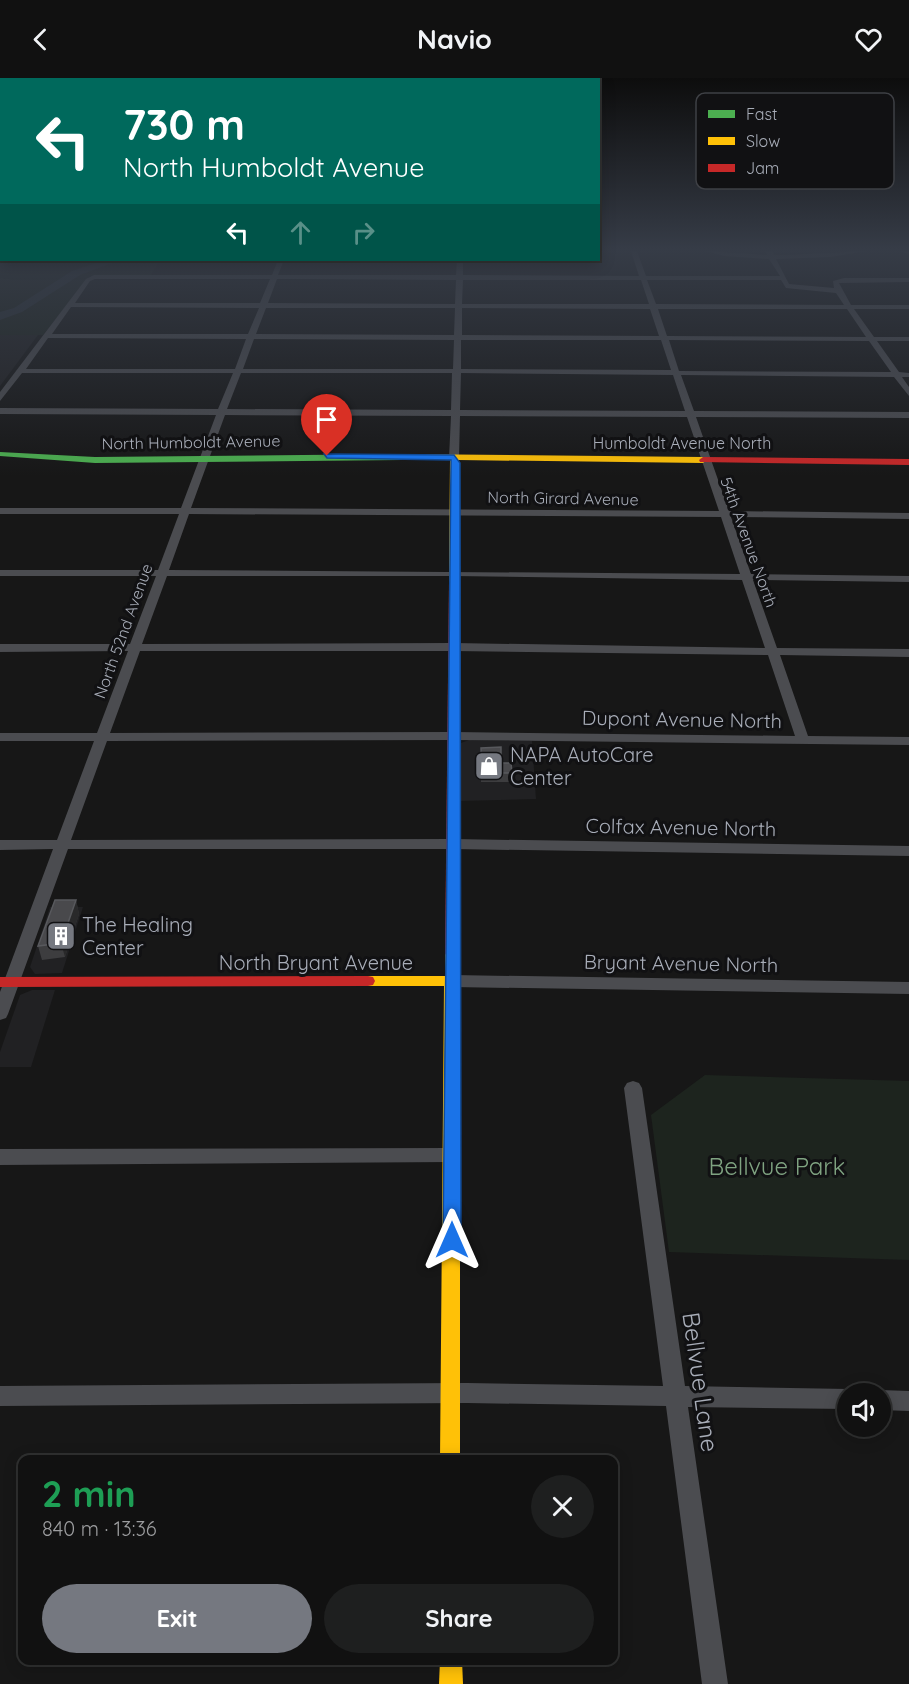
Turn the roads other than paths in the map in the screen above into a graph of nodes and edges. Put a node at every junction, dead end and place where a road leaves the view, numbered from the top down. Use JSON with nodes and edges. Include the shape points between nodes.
{"nodes":[{"id":1,"x":55,"y":326,"type":"edge"},
{"id":2,"x":255,"y":326,"type":"edge"},
{"id":3,"x":458,"y":326,"type":"edge"},
{"id":4,"x":659,"y":326,"type":"edge"},
{"id":5,"x":862,"y":326,"type":"edge"},
{"id":6,"x":47,"y":336,"type":"junction"},
{"id":7,"x":251,"y":336,"type":"junction"},
{"id":8,"x":458,"y":336,"type":"junction"},
{"id":9,"x":662,"y":337,"type":"junction"},
{"id":10,"x":871,"y":339,"type":"junction"},
{"id":11,"x":909,"y":339,"type":"edge"},
{"id":12,"x":237,"y":371,"type":"junction"},
{"id":13,"x":456,"y":371,"type":"junction"},
{"id":14,"x":20,"y":372,"type":"junction"},
{"id":15,"x":675,"y":373,"type":"junction"},
{"id":16,"x":896,"y":375,"type":"junction"},
{"id":17,"x":909,"y":375,"type":"edge"},
{"id":18,"x":909,"y":393,"type":"edge"},
{"id":19,"x":0,"y":398,"type":"edge"},
{"id":20,"x":0,"y":411,"type":"edge"},
{"id":21,"x":222,"y":411,"type":"junction"},
{"id":22,"x":454,"y":411,"type":"junction"},
{"id":23,"x":688,"y":413,"type":"junction"},
{"id":24,"x":909,"y":415,"type":"edge"},
{"id":25,"x":0,"y":454,"type":"edge"},
{"id":26,"x":204,"y":458,"type":"junction"},
{"id":27,"x":454,"y":458,"type":"junction"},
{"id":28,"x":704,"y":460,"type":"junction"},
{"id":29,"x":909,"y":462,"type":"edge"},
{"id":30,"x":0,"y":511,"type":"edge"},
{"id":31,"x":185,"y":511,"type":"junction"},
{"id":32,"x":455,"y":511,"type":"junction"},
{"id":33,"x":724,"y":514,"type":"junction"},
{"id":34,"x":909,"y":516,"type":"edge"},
{"id":35,"x":0,"y":573,"type":"edge"},
{"id":36,"x":162,"y":573,"type":"junction"},
{"id":37,"x":454,"y":573,"type":"junction"},
{"id":38,"x":746,"y":577,"type":"junction"},
{"id":39,"x":909,"y":579,"type":"edge"},
{"id":40,"x":454,"y":647,"type":"junction"},
{"id":41,"x":0,"y":648,"type":"edge"},
{"id":42,"x":135,"y":648,"type":"junction"},
{"id":43,"x":772,"y":652,"type":"junction"},
{"id":44,"x":909,"y":653,"type":"edge"},
{"id":45,"x":454,"y":736,"type":"junction"},
{"id":46,"x":0,"y":737,"type":"edge"},
{"id":47,"x":102,"y":737,"type":"junction"},
{"id":48,"x":803,"y":740,"type":"junction"},
{"id":49,"x":909,"y":741,"type":"edge"},
{"id":50,"x":453,"y":844,"type":"junction"},
{"id":51,"x":0,"y":845,"type":"edge"},
{"id":52,"x":62,"y":845,"type":"junction"},
{"id":53,"x":909,"y":851,"type":"edge"},
{"id":54,"x":453,"y":981,"type":"junction"},
{"id":55,"x":6,"y":982,"type":"edge"},
{"id":56,"x":909,"y":988,"type":"edge"},
{"id":57,"x":0,"y":1014,"type":"edge"},
{"id":58,"x":633,"y":1088,"type":"dead end"},
{"id":59,"x":452,"y":1155,"type":"junction"},
{"id":60,"x":0,"y":1157,"type":"edge"},
{"id":61,"x":449,"y":1394,"type":"junction"},
{"id":62,"x":676,"y":1394,"type":"junction"},
{"id":63,"x":0,"y":1396,"type":"edge"},
{"id":64,"x":837,"y":1399,"type":"edge"},
{"id":65,"x":891,"y":1400,"type":"edge"},
{"id":66,"x":909,"y":1401,"type":"edge"},
{"id":67,"x":450,"y":1455,"type":"edge"},
{"id":68,"x":451,"y":1665,"type":"edge"},
{"id":69,"x":451,"y":1684,"type":"edge"},
{"id":70,"x":715,"y":1684,"type":"edge"}],
"edges":[{"from":1,"to":6,"type":"street"},
{"from":2,"to":7,"type":"street","name":"North 52nd Avenue"},
{"from":3,"to":8,"type":"street"},
{"from":4,"to":9,"type":"street","name":"54th Avenue North"},
{"from":5,"to":10,"type":"street"},
{"from":6,"to":7,"type":"street"},
{"from":6,"to":14,"type":"street"},
{"from":7,"to":8,"type":"street"},
{"from":7,"to":12,"type":"street","name":"North 52nd Avenue"},
{"from":8,"to":9,"type":"street"},
{"from":8,"to":13,"type":"street"},
{"from":9,"to":10,"type":"street"},
{"from":9,"to":15,"type":"street","name":"54th Avenue North"},
{"from":10,"to":11,"type":"street"},
{"from":10,"to":16,"type":"street"},
{"from":12,"to":13,"type":"street"},
{"from":12,"to":14,"type":"street"},
{"from":12,"to":21,"type":"street","name":"North 52nd Avenue"},
{"from":13,"to":15,"type":"street"},
{"from":13,"to":22,"type":"street"},
{"from":14,"to":19,"type":"street"},
{"from":15,"to":16,"type":"street"},
{"from":15,"to":23,"type":"street","name":"54th Avenue North"},
{"from":16,"to":17,"type":"street"},
{"from":16,"to":18,"type":"street"},
{"from":20,"to":21,"type":"street"},
{"from":21,"to":22,"type":"street"},
{"from":21,"to":26,"type":"street","name":"North 52nd Avenue"},
{"from":22,"to":23,"type":"street"},
{"from":22,"to":27,"type":"street"},
{"from":23,"to":24,"type":"street"},
{"from":23,"to":28,"type":"street","name":"54th Avenue North"},
{"from":25,"to":26,"type":"street","name":"North Humboldt Avenue","via":[[94,460]]},
{"from":26,"to":27,"type":"street","name":"North Humboldt Avenue"},
{"from":26,"to":31,"type":"street","name":"North 52nd Avenue"},
{"from":27,"to":28,"type":"street","name":"Humboldt Avenue North"},
{"from":27,"to":32,"type":"street"},
{"from":28,"to":29,"type":"street","name":"Humboldt Avenue North"},
{"from":28,"to":33,"type":"street","name":"54th Avenue North"},
{"from":30,"to":31,"type":"street","name":"North Girard Avenue"},
{"from":31,"to":32,"type":"street","name":"North Girard Avenue"},
{"from":31,"to":36,"type":"street","name":"North 52nd Avenue"},
{"from":32,"to":33,"type":"street","name":"North Girard Avenue"},
{"from":32,"to":37,"type":"street"},
{"from":33,"to":34,"type":"street","name":"North Girard Avenue"},
{"from":33,"to":38,"type":"street","name":"54th Avenue North"},
{"from":35,"to":36,"type":"street"},
{"from":36,"to":37,"type":"street"},
{"from":36,"to":42,"type":"street","name":"North 52nd Avenue"},
{"from":37,"to":38,"type":"street"},
{"from":37,"to":40,"type":"street"},
{"from":38,"to":39,"type":"street"},
{"from":38,"to":43,"type":"street","name":"54th Avenue North"},
{"from":40,"to":42,"type":"street"},
{"from":40,"to":43,"type":"street"},
{"from":40,"to":45,"type":"street"},
{"from":41,"to":42,"type":"street"},
{"from":42,"to":47,"type":"street","name":"North 52nd Avenue"},
{"from":43,"to":44,"type":"street"},
{"from":43,"to":48,"type":"street","name":"54th Avenue North"},
{"from":45,"to":47,"type":"street","name":"Dupont Avenue North"},
{"from":45,"to":48,"type":"street","name":"Dupont Avenue North"},
{"from":45,"to":50,"type":"street"},
{"from":46,"to":47,"type":"street","name":"Dupont Avenue North"},
{"from":47,"to":52,"type":"street","name":"North 52nd Avenue"},
{"from":48,"to":49,"type":"street","name":"Dupont Avenue North"},
{"from":50,"to":52,"type":"street","name":"Colfax Avenue North"},
{"from":50,"to":53,"type":"street","name":"Colfax Avenue North"},
{"from":50,"to":54,"type":"street"},
{"from":51,"to":52,"type":"street","name":"Colfax Avenue North"},
{"from":52,"to":55,"type":"street","name":"North 52nd Avenue"},
{"from":54,"to":55,"type":"street","name":"North Bryant Avenue"},
{"from":54,"to":56,"type":"street","name":"Bryant Avenue North"},
{"from":54,"to":59,"type":"street"},
{"from":55,"to":57,"type":"street","name":"North 52nd Avenue"},
{"from":58,"to":62,"type":"street","name":"Bellvue Lane"},
{"from":59,"to":60,"type":"street"},
{"from":59,"to":61,"type":"street"},
{"from":61,"to":62,"type":"street"},
{"from":61,"to":63,"type":"street"},
{"from":61,"to":67,"type":"street"},
{"from":62,"to":64,"type":"street"},
{"from":62,"to":70,"type":"street","name":"Bellvue Lane"},
{"from":65,"to":66,"type":"street"},
{"from":68,"to":69,"type":"street"}]}
